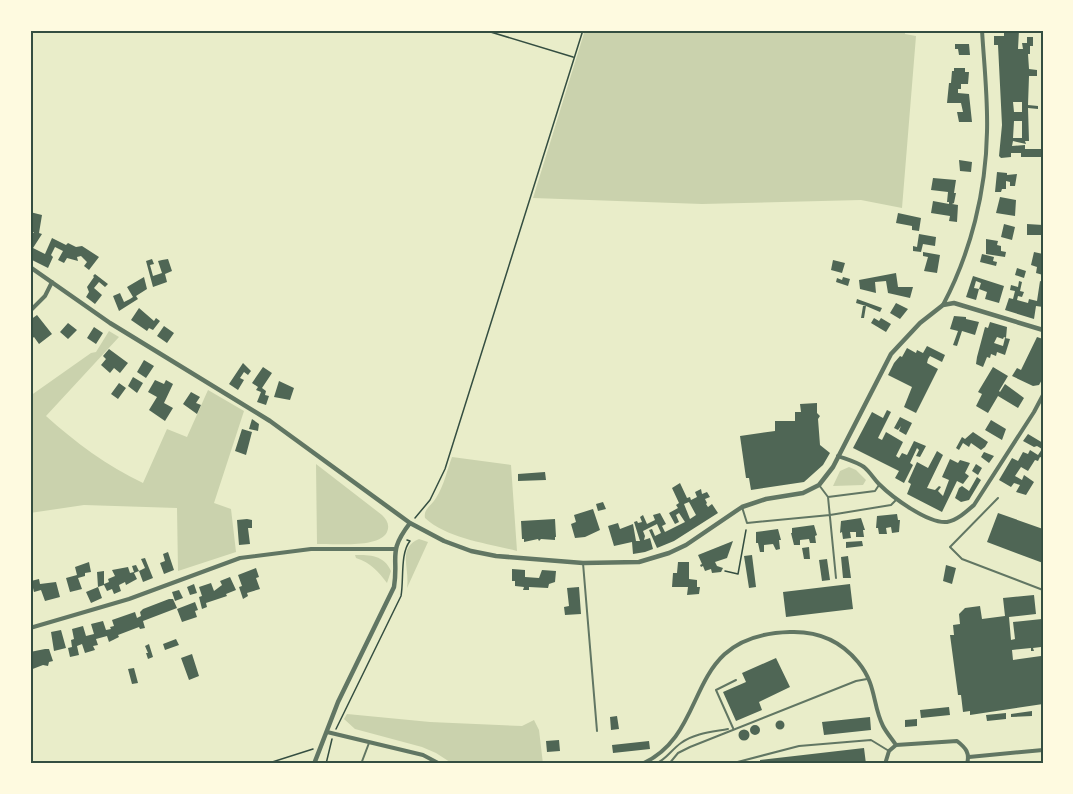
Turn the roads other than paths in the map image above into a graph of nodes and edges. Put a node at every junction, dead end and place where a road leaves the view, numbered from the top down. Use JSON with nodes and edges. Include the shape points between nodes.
{"nodes":[{"id":1,"x":982,"y":30,"type":"edge"},
{"id":2,"x":30,"y":267,"type":"edge"},
{"id":3,"x":52,"y":282,"type":"junction"},
{"id":4,"x":944,"y":305,"type":"junction"},
{"id":5,"x":30,"y":311,"type":"edge"},
{"id":6,"x":1043,"y":330,"type":"edge"},
{"id":7,"x":1043,"y":395,"type":"edge"},
{"id":8,"x":838,"y":456,"type":"junction"},
{"id":9,"x":819,"y":485,"type":"junction"},
{"id":10,"x":879,"y":485,"type":"junction"},
{"id":11,"x":828,"y":497,"type":"junction"},
{"id":12,"x":998,"y":498,"type":"dead end"},
{"id":13,"x":897,"y":499,"type":"junction"},
{"id":14,"x":742,"y":507,"type":"junction"},
{"id":15,"x":830,"y":515,"type":"junction"},
{"id":16,"x":410,"y":523,"type":"junction"},
{"id":17,"x":394,"y":549,"type":"junction"},
{"id":18,"x":583,"y":563,"type":"junction"},
{"id":19,"x":836,"y":578,"type":"dead end"},
{"id":20,"x":1043,"y":590,"type":"edge"},
{"id":21,"x":30,"y":628,"type":"edge"},
{"id":22,"x":869,"y":678,"type":"junction"},
{"id":23,"x":736,"y":680,"type":"dead end"},
{"id":24,"x":733,"y":729,"type":"junction"},
{"id":25,"x":597,"y":731,"type":"dead end"},
{"id":26,"x":327,"y":732,"type":"junction"},
{"id":27,"x":369,"y":743,"type":"junction"},
{"id":28,"x":896,"y":745,"type":"junction"},
{"id":29,"x":1043,"y":750,"type":"edge"},
{"id":30,"x":889,"y":751,"type":"junction"},
{"id":31,"x":969,"y":757,"type":"junction"},
{"id":32,"x":362,"y":763,"type":"edge"},
{"id":33,"x":314,"y":764,"type":"edge"},
{"id":34,"x":353,"y":764,"type":"edge"},
{"id":35,"x":440,"y":764,"type":"edge"},
{"id":36,"x":642,"y":764,"type":"edge"},
{"id":37,"x":654,"y":764,"type":"edge"},
{"id":38,"x":669,"y":764,"type":"edge"},
{"id":39,"x":730,"y":764,"type":"edge"},
{"id":40,"x":885,"y":764,"type":"edge"},
{"id":41,"x":967,"y":764,"type":"edge"}],
"edges":[{"from":1,"to":4,"type":"street","via":[[987,132],[983,178],[975,222]]},
{"from":2,"to":3,"type":"street"},
{"from":3,"to":5,"type":"street"},
{"from":3,"to":16,"type":"street","via":[[110,323],[270,422]]},
{"from":4,"to":6,"type":"street","via":[[954,303]]},
{"from":4,"to":8,"type":"street","via":[[891,354]]},
{"from":7,"to":13,"type":"street","via":[[978,498],[961,516],[948,522],[935,521]]},
{"from":8,"to":9,"type":"street"},
{"from":8,"to":10,"type":"street","via":[[863,466]]},
{"from":9,"to":11,"type":"lane"},
{"from":9,"to":14,"type":"street","via":[[803,493]]},
{"from":10,"to":11,"type":"lane","via":[[875,491]]},
{"from":10,"to":13,"type":"street"},
{"from":11,"to":15,"type":"lane"},
{"from":12,"to":20,"type":"lane","via":[[950,547],[962,559]]},
{"from":13,"to":15,"type":"lane","via":[[891,506]]},
{"from":14,"to":15,"type":"lane","via":[[747,523]]},
{"from":14,"to":18,"type":"street","via":[[669,553],[639,562]]},
{"from":15,"to":19,"type":"lane"},
{"from":16,"to":17,"type":"street"},
{"from":16,"to":18,"type":"street","via":[[471,551]]},
{"from":17,"to":21,"type":"street","via":[[311,549],[240,558],[129,599]]},
{"from":17,"to":26,"type":"street","via":[[394,587]]},
{"from":18,"to":25,"type":"lane"},
{"from":22,"to":24,"type":"lane"},
{"from":22,"to":28,"type":"street","via":[[882,725]]},
{"from":22,"to":36,"type":"street","via":[[850,652],[825,637],[780,632],[752,638],[719,660],[670,745]]},
{"from":23,"to":24,"type":"lane","via":[[716,690]]},
{"from":24,"to":37,"type":"lane","via":[[697,735]]},
{"from":24,"to":38,"type":"lane","via":[[678,753]]},
{"from":26,"to":27,"type":"street"},
{"from":26,"to":33,"type":"street"},
{"from":27,"to":32,"type":"lane"},
{"from":27,"to":35,"type":"street","via":[[423,755]]},
{"from":28,"to":30,"type":"street"},
{"from":28,"to":31,"type":"street","via":[[957,741]]},
{"from":29,"to":31,"type":"street"},
{"from":30,"to":39,"type":"lane","via":[[871,740],[799,746]]},
{"from":30,"to":40,"type":"street"},
{"from":31,"to":41,"type":"street"},
{"from":32,"to":34,"type":"lane"}]}
